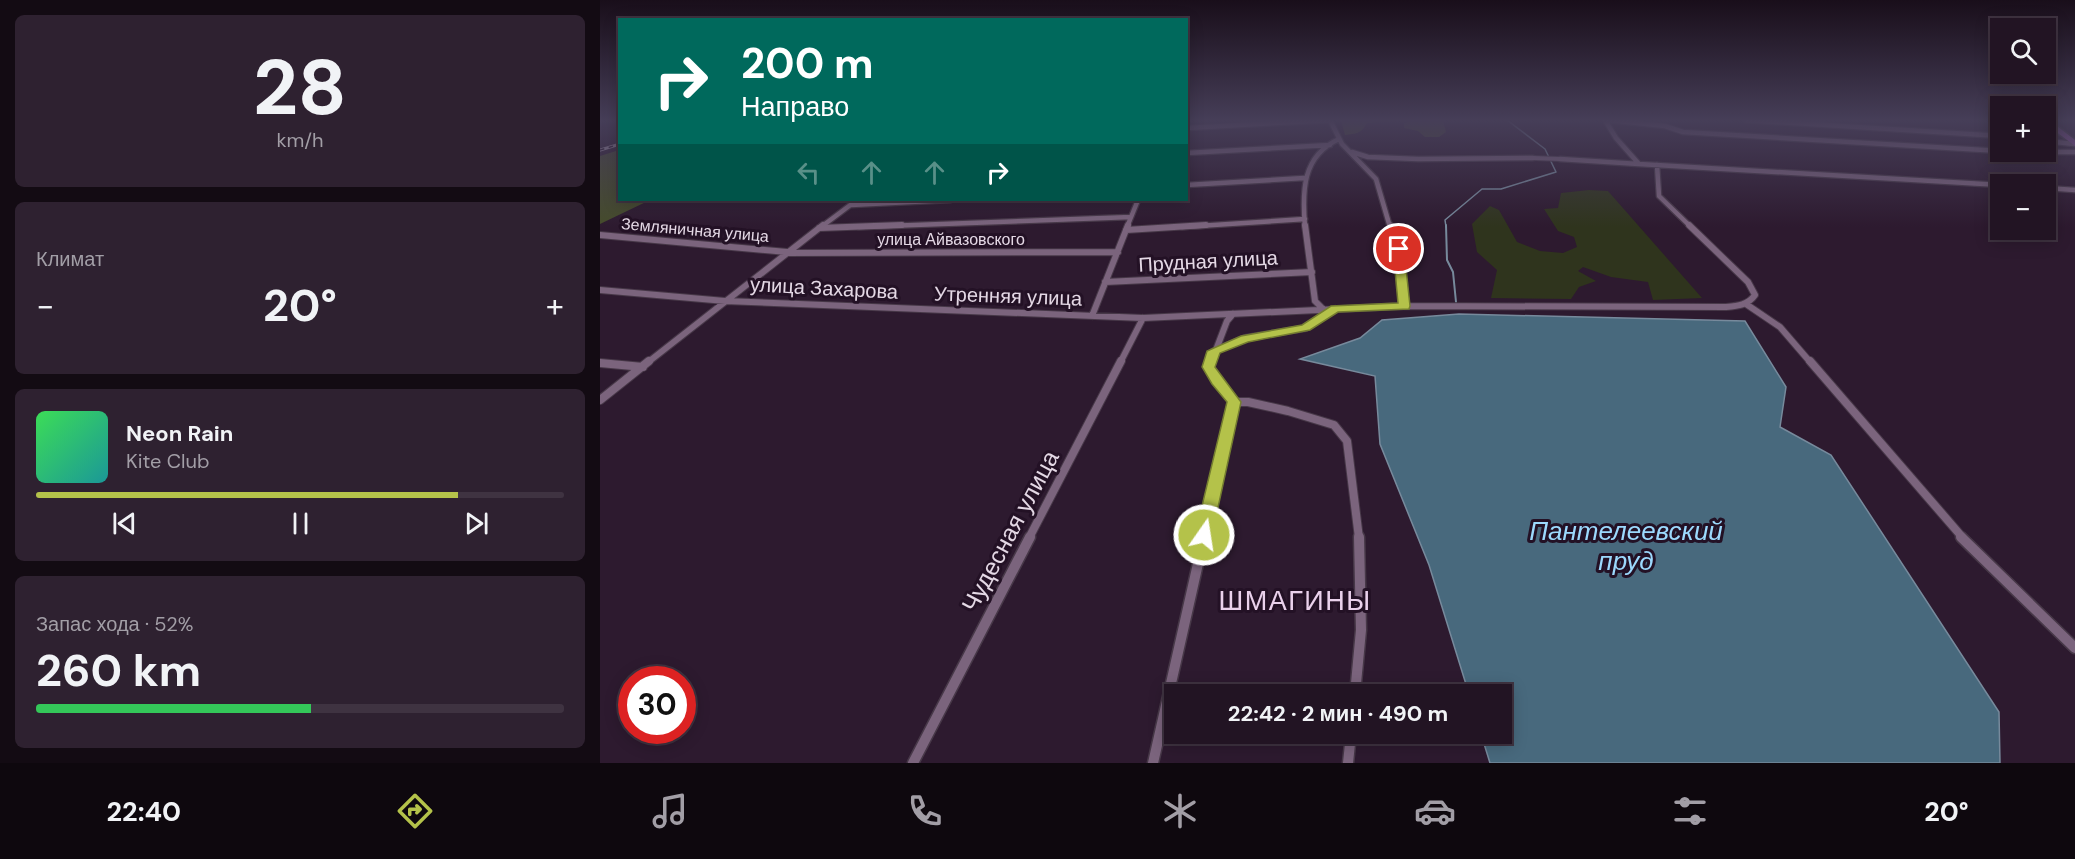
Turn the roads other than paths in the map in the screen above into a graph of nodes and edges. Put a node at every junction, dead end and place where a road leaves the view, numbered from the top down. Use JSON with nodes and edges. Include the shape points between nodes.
{"nodes":[{"id":1,"x":1319,"y":156,"type":"edge"},
{"id":2,"x":1353,"y":156,"type":"edge"},
{"id":3,"x":1363,"y":156,"type":"edge"},
{"id":4,"x":1632,"y":156,"type":"edge"},
{"id":5,"x":1533,"y":158,"type":"joint"},
{"id":6,"x":1560,"y":159,"type":"joint"},
{"id":7,"x":1639,"y":164,"type":"junction"},
{"id":8,"x":1657,"y":165,"type":"junction"},
{"id":9,"x":1304,"y":178,"type":"junction"},
{"id":10,"x":1990,"y":184,"type":"edge"},
{"id":11,"x":1188,"y":185,"type":"edge"},
{"id":12,"x":2056,"y":189,"type":"edge"},
{"id":13,"x":2075,"y":190,"type":"edge"},
{"id":14,"x":856,"y":201,"type":"edge"},
{"id":15,"x":930,"y":201,"type":"edge"},
{"id":16,"x":1138,"y":201,"type":"edge"},
{"id":17,"x":850,"y":205,"type":"junction"},
{"id":18,"x":1131,"y":217,"type":"junction"},
{"id":19,"x":1305,"y":219,"type":"junction"},
{"id":20,"x":818,"y":228,"type":"junction"},
{"id":21,"x":1126,"y":230,"type":"junction"},
{"id":22,"x":600,"y":235,"type":"edge"},
{"id":23,"x":1118,"y":252,"type":"junction"},
{"id":24,"x":786,"y":253,"type":"junction"},
{"id":25,"x":1312,"y":272,"type":"junction"},
{"id":26,"x":1105,"y":282,"type":"junction"},
{"id":27,"x":600,"y":290,"type":"edge"},
{"id":28,"x":725,"y":301,"type":"junction"},
{"id":29,"x":1746,"y":304,"type":"junction"},
{"id":30,"x":1404,"y":306,"type":"junction"},
{"id":31,"x":922,"y":309,"type":"joint"},
{"id":32,"x":1323,"y":309,"type":"junction"},
{"id":33,"x":1335,"y":309,"type":"junction"},
{"id":34,"x":1233,"y":314,"type":"junction"},
{"id":35,"x":1092,"y":316,"type":"junction"},
{"id":36,"x":1143,"y":318,"type":"junction"},
{"id":37,"x":1214,"y":351,"type":"junction"},
{"id":38,"x":600,"y":363,"type":"edge"},
{"id":39,"x":643,"y":367,"type":"junction"},
{"id":40,"x":600,"y":400,"type":"edge"},
{"id":41,"x":1234,"y":402,"type":"junction"},
{"id":42,"x":2075,"y":648,"type":"edge"},
{"id":43,"x":1356,"y":684,"type":"edge"},
{"id":44,"x":1350,"y":744,"type":"edge"},
{"id":45,"x":913,"y":763,"type":"edge"},
{"id":46,"x":1153,"y":763,"type":"edge"},
{"id":47,"x":1348,"y":763,"type":"edge"}],
"edges":[{"from":1,"to":9,"type":"street"},
{"from":2,"to":30,"type":"street","via":[[1376,179],[1399,249]]},
{"from":3,"to":5,"type":"street"},
{"from":4,"to":7,"type":"street"},
{"from":5,"to":6,"type":"street"},
{"from":6,"to":7,"type":"street"},
{"from":7,"to":8,"type":"street"},
{"from":8,"to":10,"type":"street"},
{"from":8,"to":29,"type":"street","via":[[1659,196],[1748,282],[1755,295]]},
{"from":9,"to":11,"type":"street"},
{"from":9,"to":19,"type":"street"},
{"from":12,"to":13,"type":"street"},
{"from":14,"to":17,"type":"street"},
{"from":15,"to":17,"type":"street"},
{"from":16,"to":18,"type":"street"},
{"from":17,"to":20,"type":"street"},
{"from":18,"to":20,"type":"street"},
{"from":18,"to":21,"type":"street"},
{"from":19,"to":21,"type":"street","name":"Прудная улица"},
{"from":19,"to":25,"type":"street"},
{"from":20,"to":24,"type":"street"},
{"from":21,"to":23,"type":"street"},
{"from":22,"to":24,"type":"street","name":"Земляничная улица"},
{"from":23,"to":24,"type":"street","name":"улица Айвазовского"},
{"from":23,"to":26,"type":"street"},
{"from":24,"to":28,"type":"street"},
{"from":25,"to":26,"type":"street","name":"Прудная улица"},
{"from":25,"to":32,"type":"street","via":[[1316,301]]},
{"from":26,"to":35,"type":"street"},
{"from":27,"to":28,"type":"street","name":"улица Захарова"},
{"from":28,"to":31,"type":"street","name":"улица Захарова"},
{"from":28,"to":39,"type":"street"},
{"from":29,"to":30,"type":"street","name":"Утренняя улица","via":[[1651,309]]},
{"from":29,"to":42,"type":"street","via":[[1780,327],[1956,530]]},
{"from":30,"to":33,"type":"street","name":"Утренняя улица"},
{"from":31,"to":35,"type":"street","name":"Утренняя улица"},
{"from":32,"to":33,"type":"street","name":"Утренняя улица"},
{"from":32,"to":34,"type":"street","name":"Утренняя улица"},
{"from":33,"to":37,"type":"street","via":[[1306,328],[1245,338]]},
{"from":34,"to":36,"type":"street","name":"Утренняя улица"},
{"from":34,"to":37,"type":"street"},
{"from":35,"to":36,"type":"street","name":"Утренняя улица"},
{"from":36,"to":45,"type":"street","name":"Чудесная улица"},
{"from":37,"to":41,"type":"street","via":[[1209,367]]},
{"from":38,"to":39,"type":"street"},
{"from":39,"to":40,"type":"street"},
{"from":41,"to":43,"type":"street","via":[[1288,411],[1334,425],[1347,441],[1359,529],[1361,630]]},
{"from":41,"to":46,"type":"street"},
{"from":44,"to":47,"type":"street"}]}
